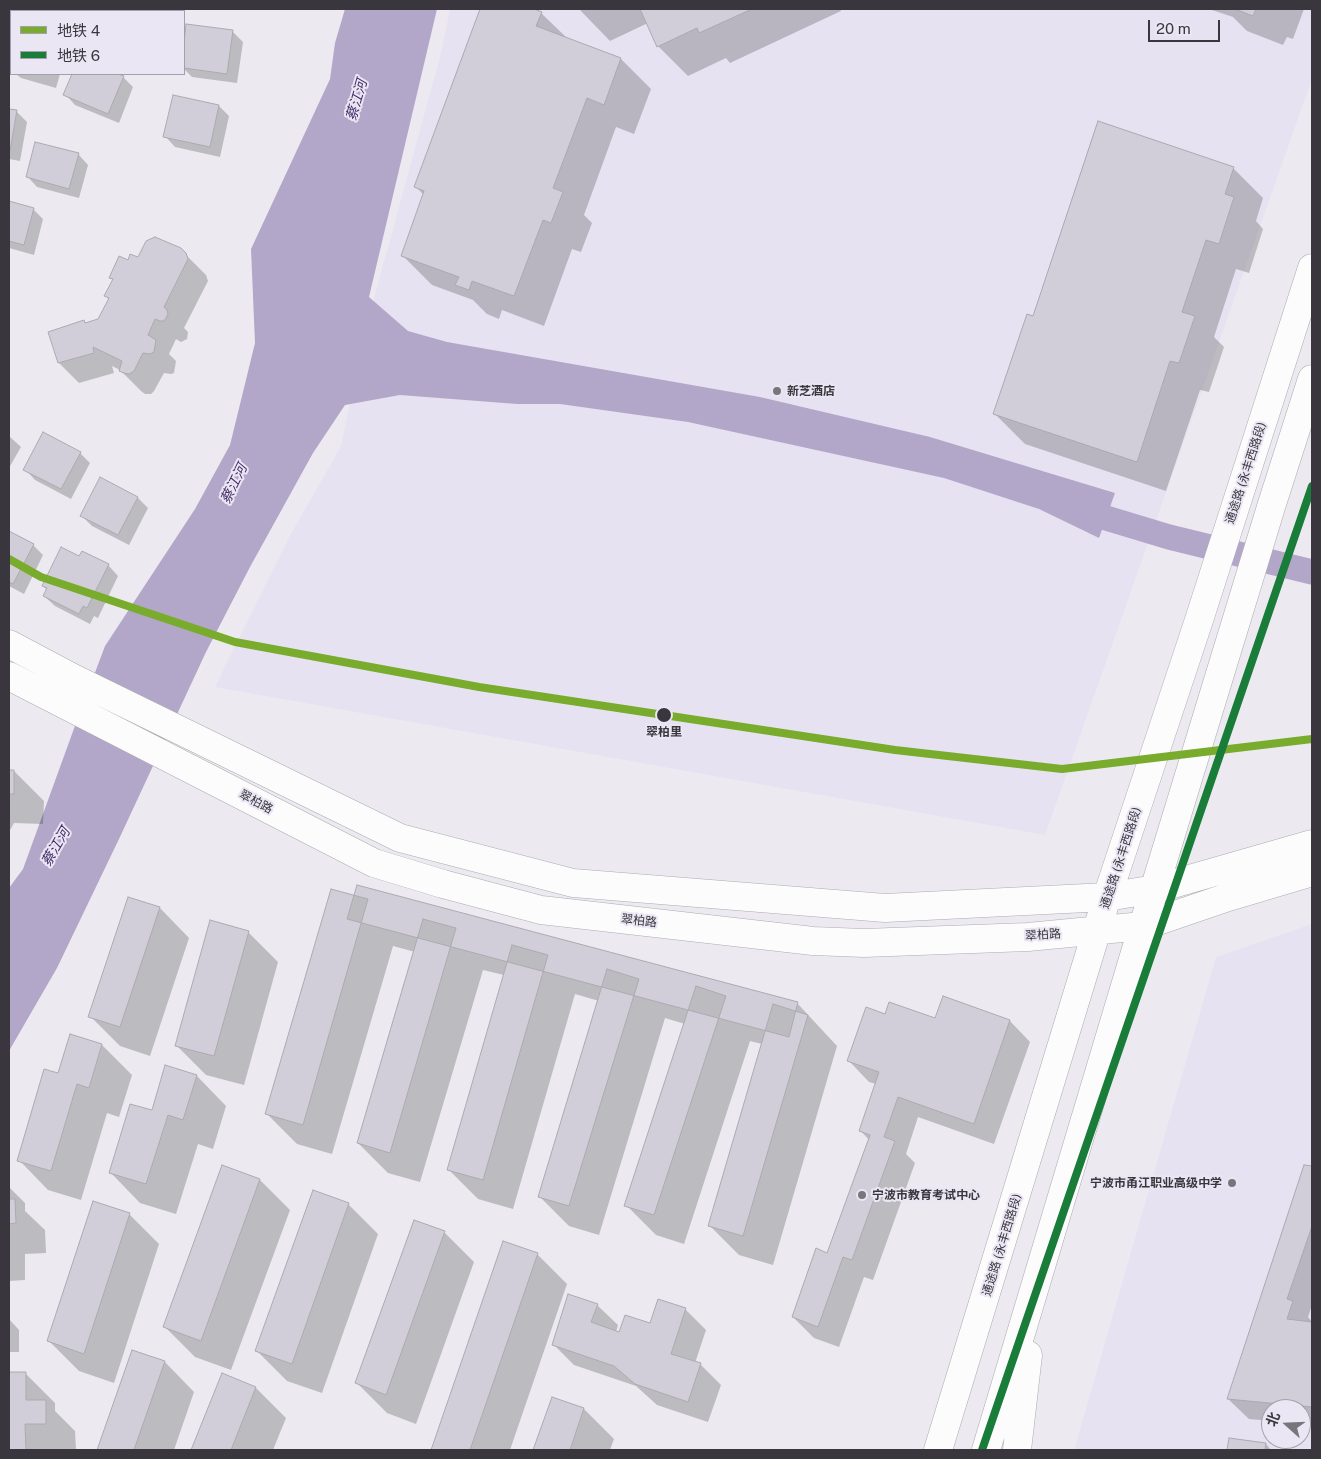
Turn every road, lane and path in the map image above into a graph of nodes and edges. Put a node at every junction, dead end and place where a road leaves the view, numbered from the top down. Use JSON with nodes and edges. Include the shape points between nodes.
{"nodes":[{"id":1,"x":1312,"y":268,"type":"edge"},
{"id":2,"x":1312,"y":379,"type":"edge"},
{"id":3,"x":9,"y":644,"type":"edge"},
{"id":4,"x":9,"y":676,"type":"edge"},
{"id":5,"x":1312,"y":844,"type":"edge"},
{"id":6,"x":1312,"y":872,"type":"edge"},
{"id":7,"x":1155,"y":889,"type":"junction"},
{"id":8,"x":1108,"y":898,"type":"junction"},
{"id":9,"x":1143,"y":926,"type":"junction"},
{"id":10,"x":1098,"y":931,"type":"junction"},
{"id":11,"x":1038,"y":1279,"type":"junction"},
{"id":12,"x":938,"y":1450,"type":"edge"},
{"id":13,"x":986,"y":1450,"type":"edge"},
{"id":14,"x":1017,"y":1450,"type":"edge"}],
"edges":[{"from":1,"to":8,"type":"main road","name":"通途路 (永丰西路段)"},
{"from":2,"to":7,"type":"main road"},
{"from":3,"to":8,"type":"main road","via":[[400,838],[573,883],[885,908]]},
{"from":4,"to":10,"type":"main road","name":"翠柏路","via":[[374,863],[541,910],[864,943]]},
{"from":5,"to":7,"type":"main road"},
{"from":6,"to":9,"type":"main road","name":"翠柏路"},
{"from":7,"to":8,"type":"main road"},
{"from":7,"to":9,"type":"main road"},
{"from":8,"to":10,"type":"main road","name":"通途路 (永丰西路段)"},
{"from":9,"to":10,"type":"main road","name":"翠柏路"},
{"from":9,"to":11,"type":"main road"},
{"from":10,"to":12,"type":"main road","name":"通途路 (永丰西路段)"},
{"from":11,"to":13,"type":"main road"},
{"from":11,"to":14,"type":"main road"}]}
